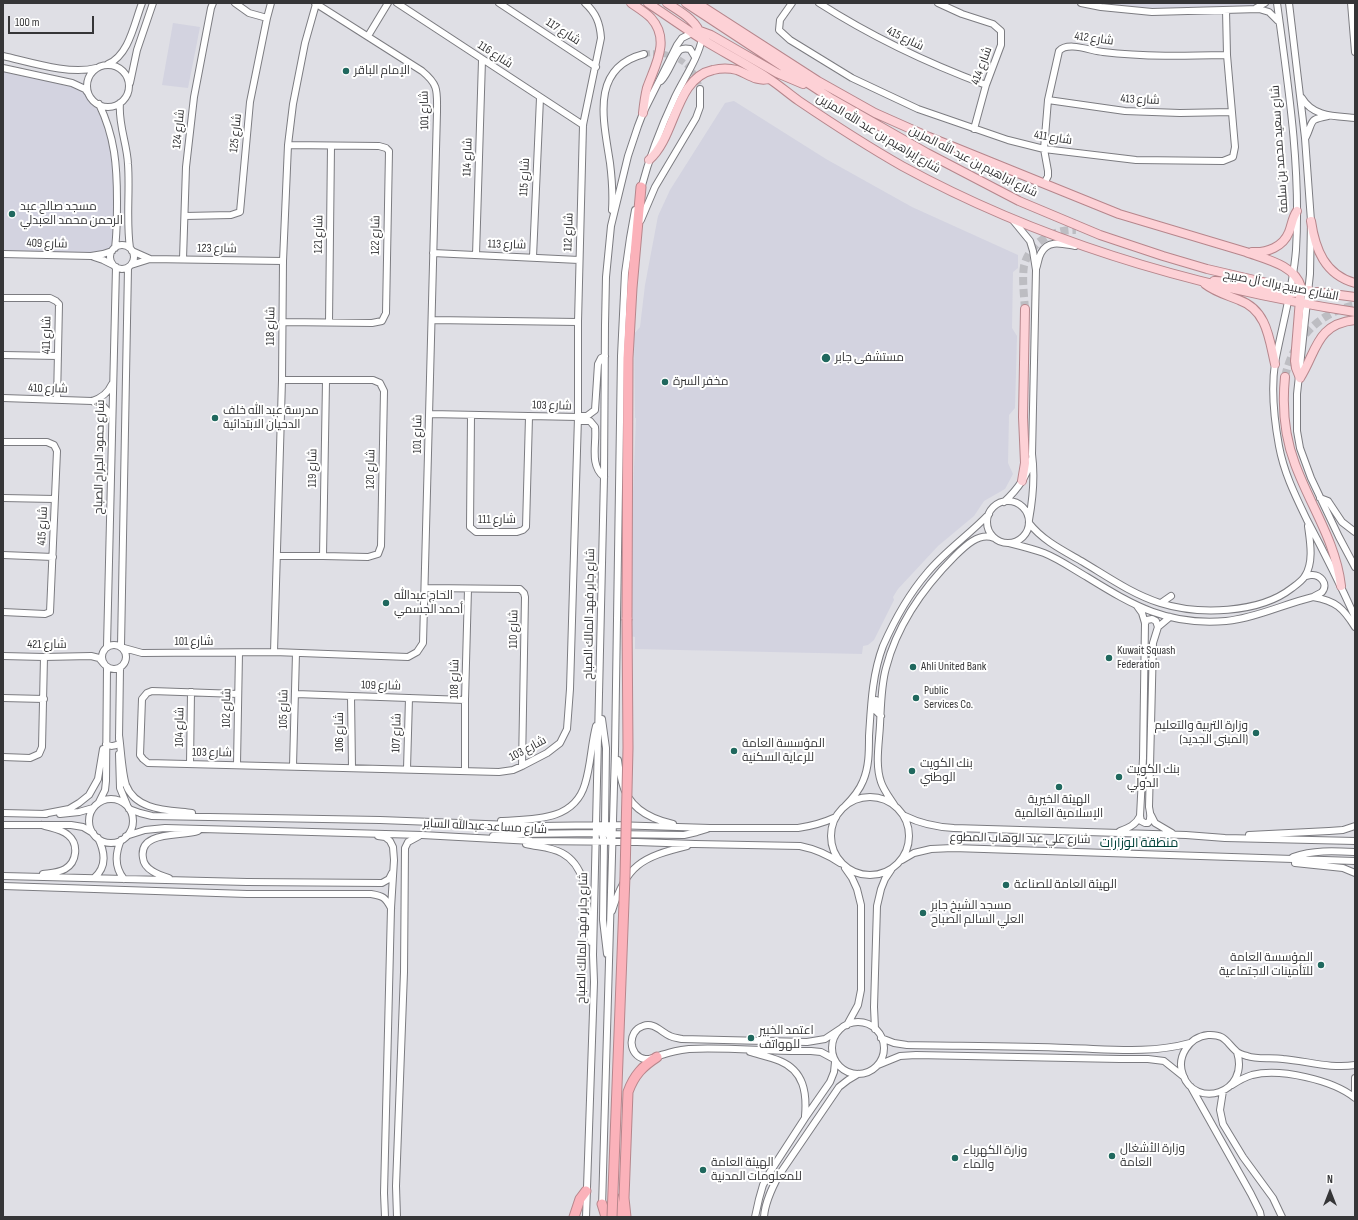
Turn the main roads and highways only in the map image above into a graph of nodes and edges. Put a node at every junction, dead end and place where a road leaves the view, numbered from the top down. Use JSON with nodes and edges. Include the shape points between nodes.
{"nodes":[{"id":1,"x":631,"y":3,"type":"edge"},
{"id":2,"x":648,"y":3,"type":"edge"},
{"id":3,"x":666,"y":3,"type":"edge"},
{"id":4,"x":686,"y":3,"type":"edge"},
{"id":5,"x":697,"y":3,"type":"edge"},
{"id":6,"x":698,"y":34,"type":"junction"},
{"id":7,"x":769,"y":79,"type":"junction"},
{"id":8,"x":811,"y":86,"type":"junction"},
{"id":9,"x":643,"y":112,"type":"road end"},
{"id":10,"x":649,"y":160,"type":"road end"},
{"id":11,"x":641,"y":187,"type":"road end"},
{"id":12,"x":1297,"y":211,"type":"road end"},
{"id":13,"x":1311,"y":221,"type":"road end"},
{"id":14,"x":1076,"y":230,"type":"tunnel mouth"},
{"id":15,"x":1100,"y":235,"type":"junction"},
{"id":16,"x":1246,"y":252,"type":"junction"},
{"id":17,"x":1203,"y":282,"type":"junction"},
{"id":18,"x":1355,"y":283,"type":"edge"},
{"id":19,"x":1276,"y":285,"type":"tunnel mouth"},
{"id":20,"x":1309,"y":291,"type":"junction"},
{"id":21,"x":1355,"y":297,"type":"edge"},
{"id":22,"x":1289,"y":298,"type":"junction"},
{"id":23,"x":1304,"y":304,"type":"junction"},
{"id":24,"x":1025,"y":309,"type":"tunnel mouth"},
{"id":25,"x":1355,"y":312,"type":"edge"},
{"id":26,"x":1355,"y":320,"type":"edge"},
{"id":27,"x":1275,"y":364,"type":"road end"},
{"id":28,"x":1285,"y":377,"type":"tunnel mouth"},
{"id":29,"x":1022,"y":481,"type":"road end"},
{"id":30,"x":1341,"y":586,"type":"road end"},
{"id":31,"x":657,"y":1057,"type":"road end"},
{"id":32,"x":586,"y":1191,"type":"road end"},
{"id":33,"x":612,"y":1191,"type":"junction"},
{"id":34,"x":602,"y":1204,"type":"road end"},
{"id":35,"x":574,"y":1217,"type":"edge"},
{"id":36,"x":606,"y":1217,"type":"edge"},
{"id":37,"x":612,"y":1217,"type":"edge"},
{"id":38,"x":619,"y":1217,"type":"edge"},
{"id":39,"x":626,"y":1217,"type":"edge"}],
"edges":[{"from":1,"to":9,"type":"main road","via":[[654,22],[660,40],[659,58],[646,92]]},
{"from":2,"to":6,"type":"main road","name":"شارع إبراهيم بن عبد الله المزين"},
{"from":3,"to":6,"type":"main road","via":[[689,18]]},
{"from":4,"to":8,"type":"main road","name":"شارع ابراهيم بن عبد الله المزين"},
{"from":5,"to":16,"type":"main road","via":[[818,81],[875,113],[1120,214]]},
{"from":6,"to":7,"type":"main road","name":"شارع إبراهيم بن عبد الله المزين"},
{"from":6,"to":8,"type":"main road","via":[[718,38],[777,73]]},
{"from":7,"to":10,"type":"main road","via":[[758,79],[729,69],[715,69],[701,74],[686,90],[661,147]]},
{"from":7,"to":17,"type":"main road","name":"شارع إبراهيم بن عبد الله المزين","via":[[846,131],[959,195],[1085,247]]},
{"from":8,"to":15,"type":"main road","name":"شارع ابراهيم بن عبد الله المزين","via":[[979,180]]},
{"from":11,"to":33,"type":"highway","bridge":true,"via":[[628,358],[628,748]]},
{"from":12,"to":16,"type":"main road","via":[[1287,236],[1279,245],[1262,252]]},
{"from":13,"to":18,"type":"main road","via":[[1315,243],[1325,263],[1336,275]]},
{"from":14,"to":15,"type":"main road"},
{"from":15,"to":19,"type":"main road","name":"شارع ابراهيم بن عبد الله المزين","via":[[1170,258]]},
{"from":16,"to":20,"type":"main road","via":[[1280,265]]},
{"from":17,"to":22,"type":"main road","name":"الشارع صبيح براك آل صبيح"},
{"from":17,"to":27,"type":"main road","via":[[1215,291],[1247,304],[1257,312],[1269,332]]},
{"from":20,"to":21,"type":"main road","name":"الشارع صبيح براك آل صبيح"},
{"from":20,"to":22,"type":"main road","name":"الشارع صبيح براك آل صبيح"},
{"from":20,"to":23,"type":"main road"},
{"from":22,"to":23,"type":"main road","name":"الشارع صبيح براك آل صبيح"},
{"from":23,"to":25,"type":"main road","name":"الشارع صبيح براك آل صبيح"},
{"from":23,"to":26,"type":"main road","via":[[1295,361],[1300,378],[1314,347],[1321,338],[1334,327]]},
{"from":24,"to":29,"type":"main road","via":[[1025,463]]},
{"from":28,"to":30,"type":"main road","via":[[1283,400],[1289,445],[1298,473],[1332,547]]},
{"from":31,"to":39,"type":"highway","via":[[633,1078],[628,1092],[624,1198]]},
{"from":32,"to":35,"type":"highway","via":[[580,1199]]},
{"from":33,"to":37,"type":"highway","bridge":true},
{"from":33,"to":38,"type":"highway","bridge":true},
{"from":34,"to":36,"type":"highway"}]}
